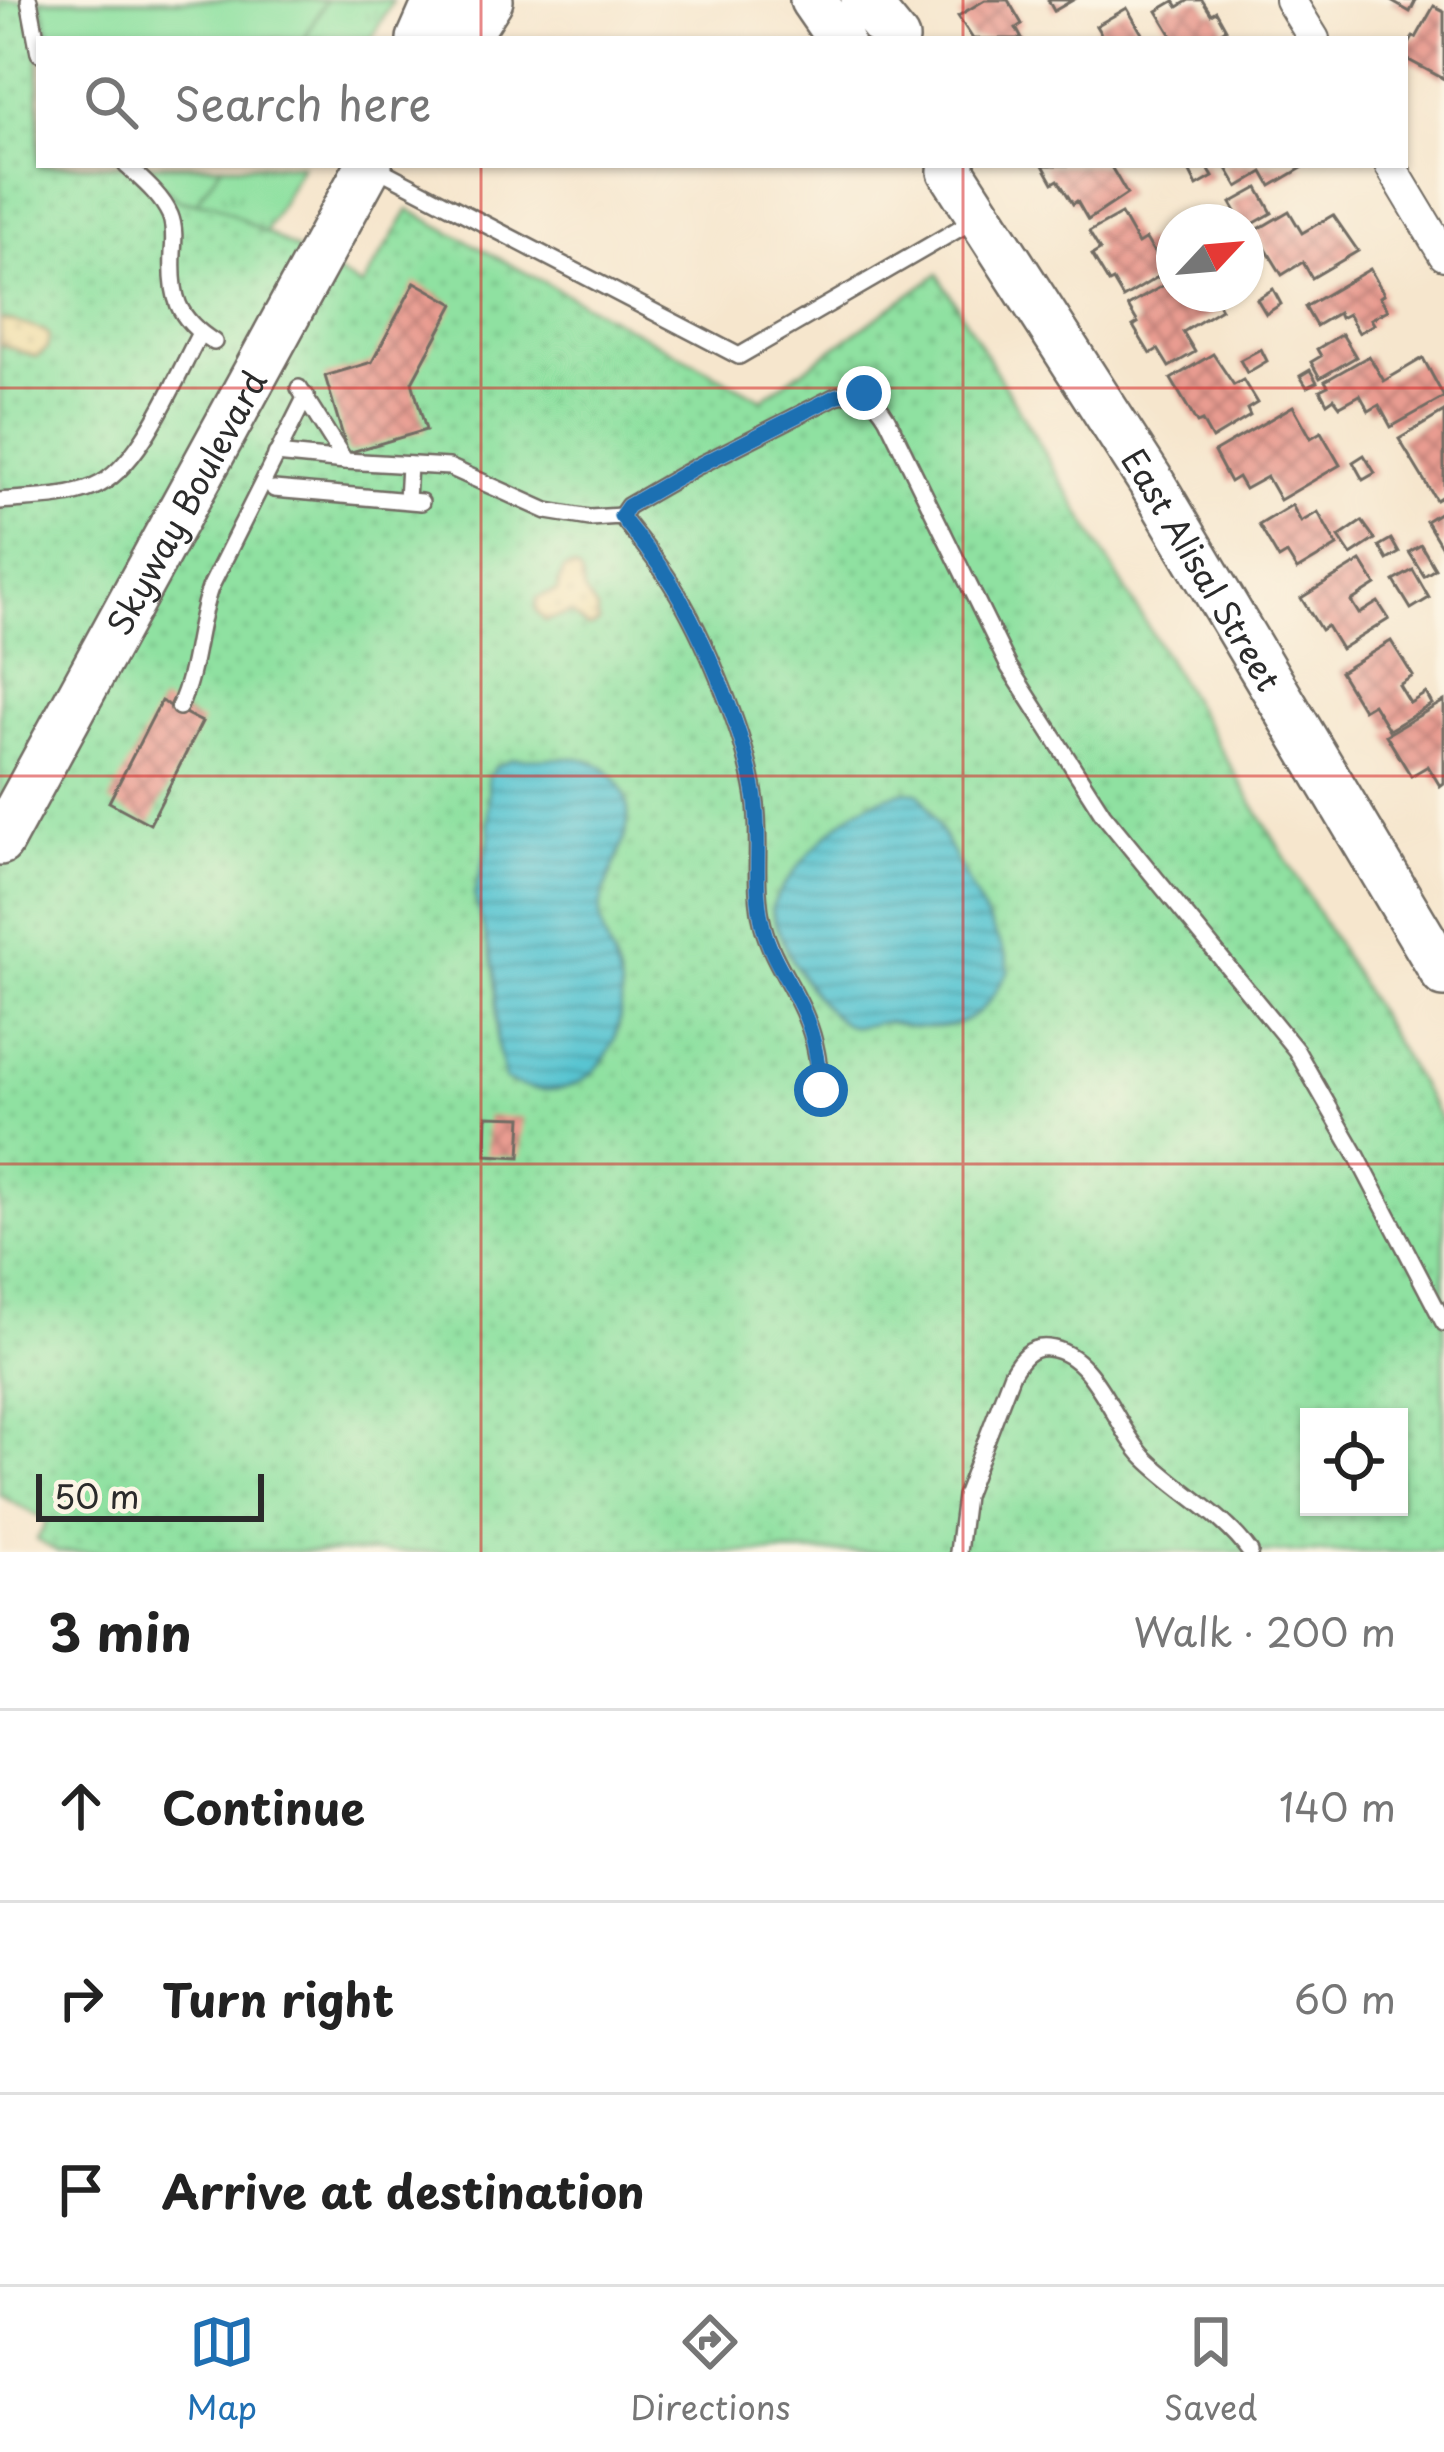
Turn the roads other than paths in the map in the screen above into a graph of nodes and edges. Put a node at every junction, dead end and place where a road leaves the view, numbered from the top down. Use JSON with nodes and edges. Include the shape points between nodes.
{"nodes":[{"id":1,"x":29,"y":0,"type":"edge"},
{"id":2,"x":490,"y":0,"type":"edge"},
{"id":3,"x":813,"y":0,"type":"edge"},
{"id":4,"x":864,"y":0,"type":"edge"},
{"id":5,"x":1290,"y":0,"type":"edge"},
{"id":6,"x":439,"y":18,"type":"edge"},
{"id":7,"x":838,"y":36,"type":"edge"},
{"id":8,"x":894,"y":36,"type":"edge"},
{"id":9,"x":1312,"y":36,"type":"edge"},
{"id":10,"x":36,"y":37,"type":"edge"},
{"id":11,"x":129,"y":168,"type":"edge"},
{"id":12,"x":368,"y":168,"type":"edge"},
{"id":13,"x":376,"y":168,"type":"edge"},
{"id":14,"x":940,"y":168,"type":"edge"},
{"id":15,"x":1398,"y":178,"type":"edge"},
{"id":16,"x":979,"y":217,"type":"junction"},
{"id":17,"x":1444,"y":222,"type":"edge"},
{"id":18,"x":1444,"y":255,"type":"edge"},
{"id":19,"x":276,"y":454,"type":"junction"},
{"id":20,"x":308,"y":458,"type":"junction"},
{"id":21,"x":345,"y":461,"type":"junction"},
{"id":22,"x":409,"y":465,"type":"junction"},
{"id":23,"x":274,"y":489,"type":"dead end"},
{"id":24,"x":305,"y":492,"type":"junction"},
{"id":25,"x":0,"y":501,"type":"edge"},
{"id":26,"x":621,"y":516,"type":"junction"},
{"id":27,"x":179,"y":707,"type":"dead end"},
{"id":28,"x":0,"y":842,"type":"edge"},
{"id":29,"x":1444,"y":974,"type":"edge"},
{"id":30,"x":821,"y":1090,"type":"dead end"},
{"id":31,"x":1444,"y":1323,"type":"edge"},
{"id":32,"x":958,"y":1552,"type":"edge"},
{"id":33,"x":1250,"y":1552,"type":"edge"}],
"edges":[{"from":1,"to":10,"type":"lane"},
{"from":2,"to":6,"type":"street"},
{"from":3,"to":7,"type":"street"},
{"from":4,"to":8,"type":"street"},
{"from":5,"to":9,"type":"street"},
{"from":11,"to":25,"type":"lane","via":[[169,213],[172,291],[207,338],[116,474],[78,493]]},
{"from":12,"to":28,"type":"street","name":"Skyway Boulevard"},
{"from":13,"to":16,"type":"lane","via":[[739,356]]},
{"from":14,"to":16,"type":"street","name":"East Alisal Street"},
{"from":15,"to":17,"type":"street"},
{"from":15,"to":18,"type":"street"},
{"from":16,"to":29,"type":"street","name":"East Alisal Street","via":[[1150,480]]},
{"from":19,"to":20,"type":"lane"},
{"from":19,"to":21,"type":"lane","via":[[302,392]]},
{"from":19,"to":27,"type":"lane","via":[[203,605]]},
{"from":20,"to":21,"type":"lane"},
{"from":20,"to":24,"type":"lane"},
{"from":21,"to":22,"type":"lane"},
{"from":22,"to":24,"type":"lane","via":[[414,501]]},
{"from":22,"to":26,"type":"lane","via":[[449,467],[547,511]]},
{"from":23,"to":24,"type":"lane"},
{"from":26,"to":30,"type":"lane","via":[[696,628],[748,762],[763,928],[805,1014]]},
{"from":26,"to":31,"type":"lane","via":[[694,468],[836,396],[872,397],[1009,667],[1102,814],[1296,1050]]},
{"from":32,"to":33,"type":"lane","via":[[964,1496],[1012,1373],[1041,1348],[1084,1367],[1134,1447]]}]}
